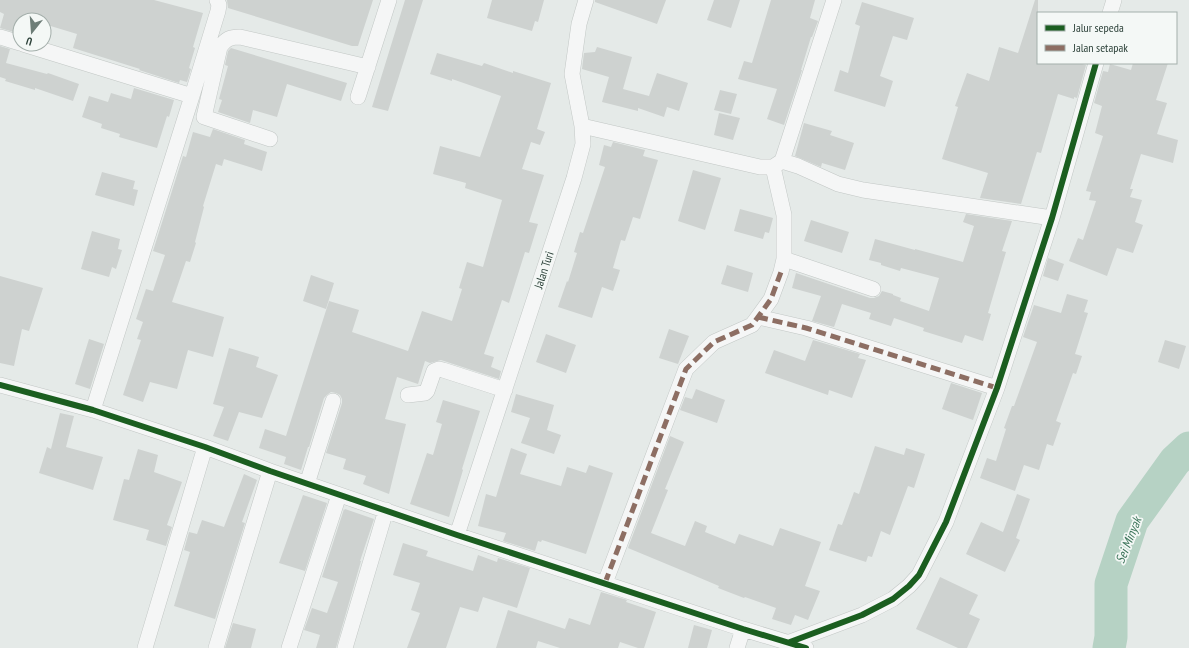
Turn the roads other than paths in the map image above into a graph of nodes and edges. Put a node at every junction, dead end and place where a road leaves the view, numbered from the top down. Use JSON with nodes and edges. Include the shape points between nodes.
{"nodes":[{"id":1,"x":217,"y":0,"type":"edge"},
{"id":2,"x":389,"y":0,"type":"edge"},
{"id":3,"x":586,"y":0,"type":"edge"},
{"id":4,"x":834,"y":0,"type":"edge"},
{"id":5,"x":1114,"y":0,"type":"edge"},
{"id":6,"x":1110,"y":12,"type":"edge"},
{"id":7,"x":0,"y":37,"type":"edge"},
{"id":8,"x":12,"y":41,"type":"edge"},
{"id":9,"x":47,"y":52,"type":"edge"},
{"id":10,"x":1096,"y":64,"type":"edge"},
{"id":11,"x":368,"y":67,"type":"junction"},
{"id":12,"x":192,"y":96,"type":"junction"},
{"id":13,"x":358,"y":97,"type":"dead end"},
{"id":14,"x":187,"y":114,"type":"junction"},
{"id":15,"x":204,"y":117,"type":"junction"},
{"id":16,"x":582,"y":126,"type":"junction"},
{"id":17,"x":270,"y":139,"type":"dead end"},
{"id":18,"x":778,"y":164,"type":"junction"},
{"id":19,"x":1052,"y":218,"type":"junction"},
{"id":20,"x":784,"y":259,"type":"junction"},
{"id":21,"x":873,"y":289,"type":"dead end"},
{"id":22,"x":758,"y":317,"type":"junction"},
{"id":23,"x":0,"y":385,"type":"edge"},
{"id":24,"x":997,"y":388,"type":"junction"},
{"id":25,"x":505,"y":390,"type":"junction"},
{"id":26,"x":408,"y":395,"type":"dead end"},
{"id":27,"x":333,"y":401,"type":"dead end"},
{"id":28,"x":93,"y":410,"type":"junction"},
{"id":29,"x":205,"y":447,"type":"junction"},
{"id":30,"x":270,"y":471,"type":"junction"},
{"id":31,"x":307,"y":484,"type":"junction"},
{"id":32,"x":339,"y":495,"type":"junction"},
{"id":33,"x":386,"y":510,"type":"junction"},
{"id":34,"x":458,"y":535,"type":"junction"},
{"id":35,"x":605,"y":583,"type":"junction"},
{"id":36,"x":743,"y":629,"type":"junction"},
{"id":37,"x":790,"y":642,"type":"junction"},
{"id":38,"x":145,"y":648,"type":"edge"},
{"id":39,"x":216,"y":648,"type":"edge"},
{"id":40,"x":289,"y":648,"type":"edge"},
{"id":41,"x":345,"y":648,"type":"edge"},
{"id":42,"x":737,"y":648,"type":"edge"},
{"id":43,"x":806,"y":648,"type":"edge"}],
"edges":[{"from":1,"to":12,"type":"street","via":[[218,11]]},
{"from":2,"to":11,"type":"street"},
{"from":3,"to":16,"type":"street","name":"Jalan Turi","via":[[579,24],[572,74]]},
{"from":4,"to":18,"type":"street"},
{"from":5,"to":6,"type":"street"},
{"from":7,"to":8,"type":"street"},
{"from":9,"to":12,"type":"street"},
{"from":10,"to":19,"type":"street"},
{"from":11,"to":13,"type":"street"},
{"from":11,"to":15,"type":"street","via":[[231,37],[220,47]]},
{"from":12,"to":14,"type":"street"},
{"from":14,"to":15,"type":"street"},
{"from":14,"to":28,"type":"street"},
{"from":15,"to":17,"type":"street"},
{"from":16,"to":18,"type":"street","via":[[760,167]]},
{"from":16,"to":25,"type":"street","name":"Jalan Turi","via":[[583,144],[574,178]]},
{"from":18,"to":19,"type":"street","via":[[798,166],[838,184],[863,190]]},
{"from":18,"to":20,"type":"street","via":[[784,215]]},
{"from":19,"to":24,"type":"street"},
{"from":20,"to":21,"type":"street"},
{"from":20,"to":22,"type":"street","via":[[771,299]]},
{"from":22,"to":24,"type":"street","via":[[806,328]]},
{"from":22,"to":35,"type":"street","via":[[752,325],[714,342],[686,369]]},
{"from":23,"to":28,"type":"street"},
{"from":24,"to":37,"type":"street","via":[[946,522],[919,575],[893,599],[862,615]]},
{"from":25,"to":26,"type":"street","via":[[438,370],[434,371],[425,393]]},
{"from":25,"to":34,"type":"street","name":"Jalan Turi"},
{"from":27,"to":31,"type":"street"},
{"from":28,"to":29,"type":"street"},
{"from":29,"to":30,"type":"street"},
{"from":29,"to":38,"type":"street"},
{"from":30,"to":31,"type":"street"},
{"from":30,"to":39,"type":"street"},
{"from":31,"to":32,"type":"street"},
{"from":32,"to":33,"type":"street"},
{"from":32,"to":40,"type":"street"},
{"from":33,"to":34,"type":"street"},
{"from":33,"to":41,"type":"street"},
{"from":34,"to":35,"type":"street"},
{"from":35,"to":36,"type":"street"},
{"from":36,"to":37,"type":"street"},
{"from":36,"to":42,"type":"street"},
{"from":37,"to":43,"type":"street"}]}
